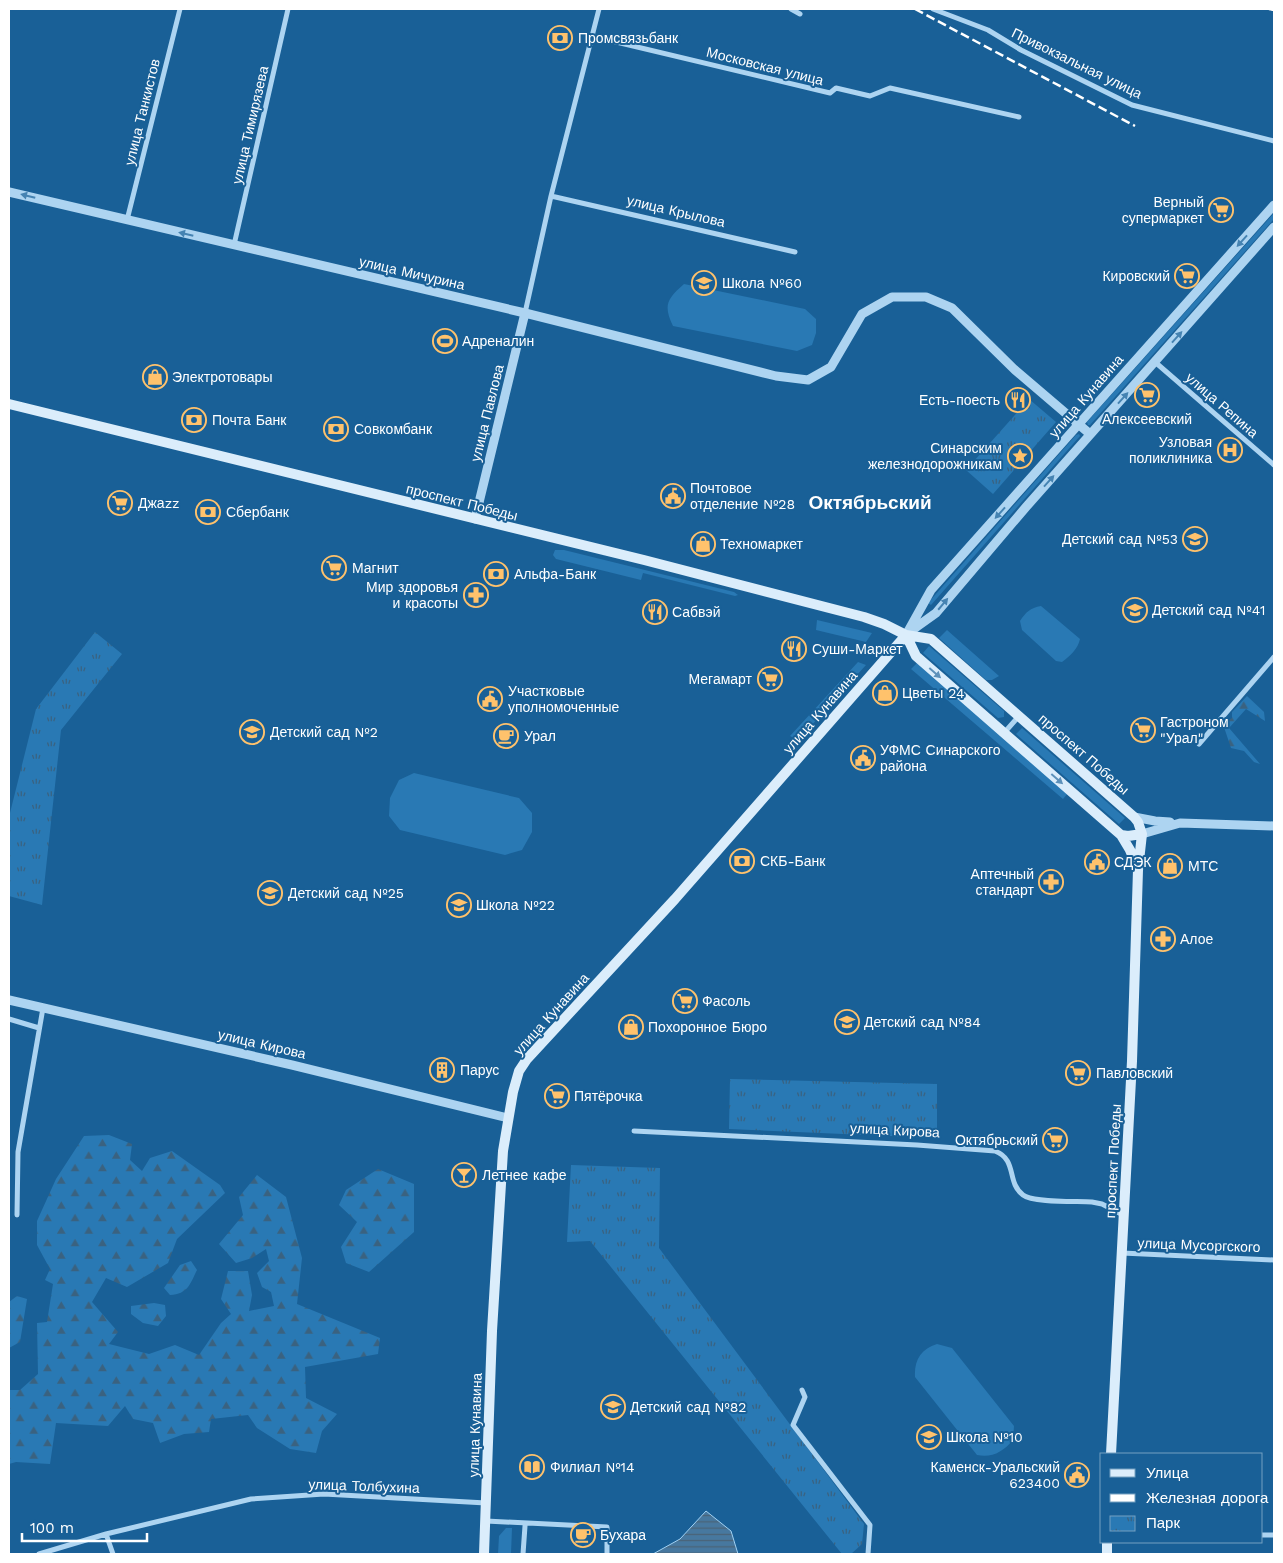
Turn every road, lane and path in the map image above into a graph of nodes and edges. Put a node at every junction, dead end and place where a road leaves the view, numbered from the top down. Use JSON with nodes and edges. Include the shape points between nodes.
{"nodes":[{"id":1,"x":180,"y":9,"type":"edge"},
{"id":2,"x":288,"y":9,"type":"edge"},
{"id":3,"x":599,"y":9,"type":"edge"},
{"id":4,"x":791,"y":9,"type":"edge"},
{"id":5,"x":933,"y":9,"type":"edge"},
{"id":6,"x":800,"y":14,"type":"dead end"},
{"id":7,"x":591,"y":36,"type":"junction"},
{"id":8,"x":1019,"y":117,"type":"dead end"},
{"id":9,"x":1274,"y":141,"type":"edge"},
{"id":10,"x":9,"y":192,"type":"edge"},
{"id":11,"x":551,"y":196,"type":"junction"},
{"id":12,"x":1274,"y":205,"type":"edge"},
{"id":13,"x":127,"y":220,"type":"junction"},
{"id":14,"x":1274,"y":228,"type":"edge"},
{"id":15,"x":233,"y":245,"type":"junction"},
{"id":16,"x":795,"y":252,"type":"dead end"},
{"id":17,"x":525,"y":314,"type":"junction"},
{"id":18,"x":1155,"y":362,"type":"junction"},
{"id":19,"x":9,"y":404,"type":"edge"},
{"id":20,"x":1079,"y":425,"type":"junction"},
{"id":21,"x":1090,"y":434,"type":"junction"},
{"id":22,"x":1274,"y":465,"type":"edge"},
{"id":23,"x":475,"y":519,"type":"junction"},
{"id":24,"x":906,"y":635,"type":"junction"},
{"id":25,"x":1274,"y":657,"type":"edge"},
{"id":26,"x":1019,"y":715,"type":"junction"},
{"id":27,"x":1004,"y":733,"type":"junction"},
{"id":28,"x":1200,"y":744,"type":"dead end"},
{"id":29,"x":1134,"y":817,"type":"junction"},
{"id":30,"x":1180,"y":823,"type":"junction"},
{"id":31,"x":1274,"y":826,"type":"edge"},
{"id":32,"x":1142,"y":834,"type":"junction"},
{"id":33,"x":1121,"y":835,"type":"junction"},
{"id":34,"x":1138,"y":870,"type":"junction"},
{"id":35,"x":9,"y":1000,"type":"edge"},
{"id":36,"x":43,"y":1008,"type":"junction"},
{"id":37,"x":9,"y":1019,"type":"edge"},
{"id":38,"x":39,"y":1028,"type":"junction"},
{"id":39,"x":508,"y":1118,"type":"junction"},
{"id":40,"x":634,"y":1131,"type":"dead end"},
{"id":41,"x":17,"y":1215,"type":"dead end"},
{"id":42,"x":1123,"y":1215,"type":"junction"},
{"id":43,"x":1122,"y":1254,"type":"junction"},
{"id":44,"x":1274,"y":1260,"type":"edge"},
{"id":45,"x":802,"y":1390,"type":"dead end"},
{"id":46,"x":1111,"y":1453,"type":"edge"},
{"id":47,"x":486,"y":1503,"type":"junction"},
{"id":48,"x":486,"y":1521,"type":"junction"},
{"id":49,"x":525,"y":1526,"type":"dead end"},
{"id":50,"x":106,"y":1534,"type":"junction"},
{"id":51,"x":39,"y":1554,"type":"edge"},
{"id":52,"x":113,"y":1554,"type":"edge"},
{"id":53,"x":484,"y":1554,"type":"edge"},
{"id":54,"x":523,"y":1554,"type":"edge"},
{"id":55,"x":606,"y":1554,"type":"edge"},
{"id":56,"x":868,"y":1554,"type":"edge"}],
"edges":[{"from":1,"to":13,"type":"street","name":"улица Танкистов"},
{"from":2,"to":15,"type":"street","name":"улица Тимирязева"},
{"from":3,"to":7,"type":"street"},
{"from":4,"to":6,"type":"street"},
{"from":5,"to":9,"type":"street","name":"Привокзальная улица","via":[[988,30],[1132,105]]},
{"from":7,"to":8,"type":"street","name":"Московская улица","via":[[830,93],[836,88],[870,96],[890,88]]},
{"from":7,"to":11,"type":"street"},
{"from":13,"to":10,"type":"street","name":"улица Мичурина","one_way":true},
{"from":11,"to":16,"type":"street","name":"улица Крылова"},
{"from":11,"to":17,"type":"street"},
{"from":12,"to":20,"type":"street","name":"улица Кунавина","one_way":true},
{"from":15,"to":13,"type":"street","name":"улица Мичурина","one_way":true},
{"from":18,"to":14,"type":"street","name":"улица Кунавина","one_way":true},
{"from":15,"to":17,"type":"street","name":"улица Мичурина"},
{"from":17,"to":20,"type":"street","name":"улица Мичурина","via":[[776,376],[808,380],[830,367],[862,314],[892,297],[926,297],[952,308],[1015,370]]},
{"from":17,"to":23,"type":"street","name":"улица Павлова"},
{"from":21,"to":18,"type":"street","name":"улица Кунавина","one_way":true},
{"from":18,"to":22,"type":"street","name":"улица Репина"},
{"from":19,"to":23,"type":"main road","name":"проспект Победы"},
{"from":20,"to":21,"type":"street"},
{"from":20,"to":24,"type":"street","name":"улица Кунавина","one_way":true,"via":[[931,590]]},
{"from":24,"to":21,"type":"street","name":"улица Кунавина","one_way":true,"via":[[936,613]]},
{"from":23,"to":24,"type":"main road","name":"проспект Победы","via":[[864,617]]},
{"from":24,"to":26,"type":"main road","name":"проспект Победы","via":[[931,639]]},
{"from":24,"to":27,"type":"main road","name":"проспект Победы","one_way":true,"via":[[916,656]]},
{"from":24,"to":39,"type":"main road","name":"улица Кунавина","via":[[675,899],[527,1059],[519,1071]]},
{"from":25,"to":28,"type":"street"},
{"from":26,"to":27,"type":"street","name":"проспект Победы"},
{"from":26,"to":29,"type":"main road","name":"проспект Победы"},
{"from":27,"to":33,"type":"main road","name":"проспект Победы","one_way":true},
{"from":29,"to":30,"type":"street"},
{"from":29,"to":32,"type":"main road","name":"проспект Победы"},
{"from":30,"to":31,"type":"street"},
{"from":30,"to":32,"type":"street"},
{"from":32,"to":33,"type":"main road"},
{"from":32,"to":34,"type":"main road","name":"проспект Победы"},
{"from":33,"to":34,"type":"main road","name":"проспект Победы"},
{"from":34,"to":42,"type":"main road","name":"проспект Победы"},
{"from":35,"to":36,"type":"street","name":"улица Кирова"},
{"from":36,"to":38,"type":"street"},
{"from":36,"to":39,"type":"street","name":"улица Кирова"},
{"from":37,"to":38,"type":"street"},
{"from":38,"to":41,"type":"street","via":[[18,1152]]},
{"from":39,"to":47,"type":"main road","name":"улица Кунавина","via":[[492,1331]]},
{"from":40,"to":42,"type":"street","name":"улица Кирова","via":[[995,1151],[1004,1154],[1014,1184],[1023,1195],[1034,1199],[1102,1204]]},
{"from":42,"to":43,"type":"main road","name":"проспект Победы"},
{"from":43,"to":44,"type":"street","name":"улица Мусоргского"},
{"from":43,"to":46,"type":"main road","name":"проспект Победы"},
{"from":45,"to":56,"type":"street","via":[[805,1397],[793,1425],[870,1525]]},
{"from":47,"to":48,"type":"main road","name":"улица Кунавина"},
{"from":47,"to":50,"type":"street","name":"улица Толбухина","via":[[324,1494],[251,1498]]},
{"from":48,"to":53,"type":"main road","name":"улица Кунавина"},
{"from":48,"to":55,"type":"street","via":[[607,1527]]},
{"from":49,"to":54,"type":"street"},
{"from":50,"to":51,"type":"street","name":"улица Толбухина"},
{"from":50,"to":52,"type":"street"}]}
